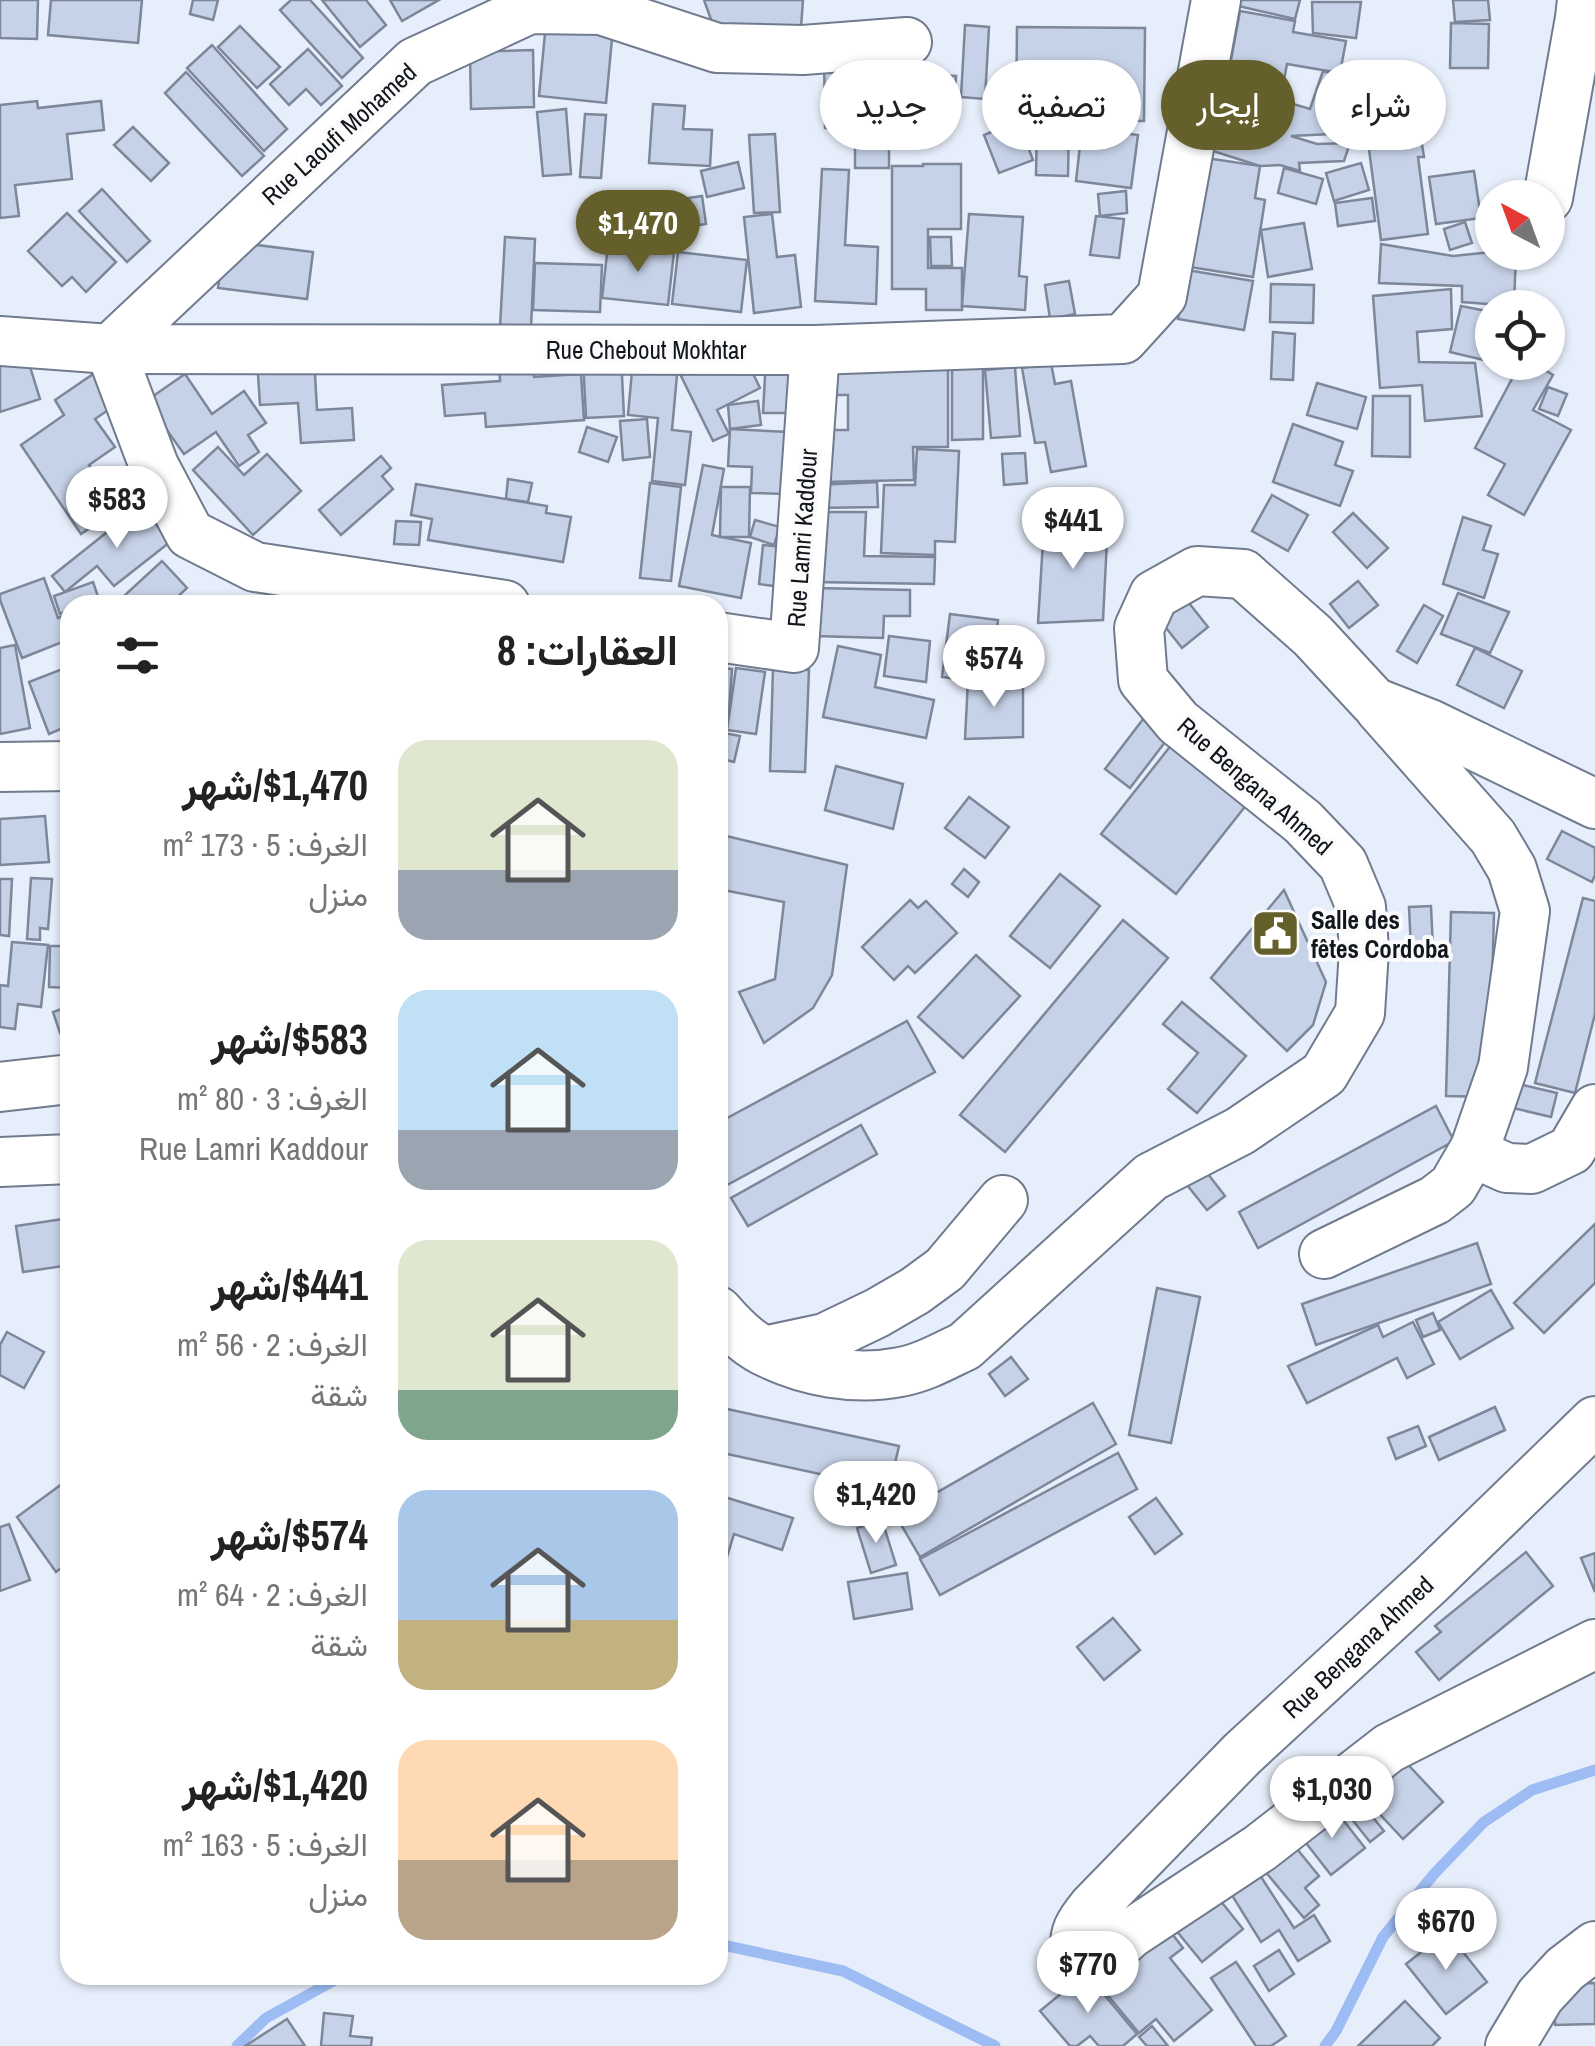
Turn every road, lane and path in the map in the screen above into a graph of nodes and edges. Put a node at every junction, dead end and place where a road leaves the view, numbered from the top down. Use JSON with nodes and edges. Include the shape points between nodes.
{"nodes":[{"id":1,"x":1216,"y":0,"type":"edge"},
{"id":2,"x":1582,"y":0,"type":"edge"},
{"id":3,"x":907,"y":42,"type":"dead end"},
{"id":4,"x":1551,"y":180,"type":"edge"},
{"id":5,"x":0,"y":341,"type":"edge"},
{"id":6,"x":110,"y":349,"type":"junction"},
{"id":7,"x":815,"y":350,"type":"junction"},
{"id":8,"x":437,"y":595,"type":"edge"},
{"id":9,"x":728,"y":638,"type":"edge"},
{"id":10,"x":1374,"y":702,"type":"junction"},
{"id":11,"x":60,"y":766,"type":"edge"},
{"id":12,"x":0,"y":767,"type":"edge"},
{"id":13,"x":1509,"y":783,"type":"dead end"},
{"id":14,"x":1595,"y":804,"type":"edge"},
{"id":15,"x":1595,"y":826,"type":"edge"},
{"id":16,"x":60,"y":1080,"type":"edge"},
{"id":17,"x":0,"y":1087,"type":"edge"},
{"id":18,"x":1595,"y":1109,"type":"edge"},
{"id":19,"x":1475,"y":1148,"type":"junction"},
{"id":20,"x":60,"y":1159,"type":"edge"},
{"id":21,"x":0,"y":1162,"type":"edge"},
{"id":22,"x":1002,"y":1200,"type":"dead end"},
{"id":23,"x":1324,"y":1254,"type":"dead end"},
{"id":24,"x":728,"y":1322,"type":"edge"},
{"id":25,"x":764,"y":1351,"type":"junction"},
{"id":26,"x":1595,"y":1421,"type":"edge"},
{"id":27,"x":1595,"y":1644,"type":"edge"},
{"id":28,"x":1595,"y":1946,"type":"edge"},
{"id":29,"x":1510,"y":2046,"type":"edge"}],
"edges":[{"from":1,"to":7,"type":"street","name":"Rue Chebout Mokhtar","via":[[1162,296],[1122,339]]},
{"from":2,"to":4,"type":"street"},
{"from":3,"to":6,"type":"street","name":"Rue Laoufi Mohamed","via":[[717,48],[600,10],[530,9],[415,62]]},
{"from":5,"to":6,"type":"street","name":"Rue Chebout Mokhtar"},
{"from":6,"to":7,"type":"street","name":"Rue Chebout Mokhtar"},
{"from":6,"to":8,"type":"street","via":[[154,466],[190,534],[255,568]]},
{"from":7,"to":9,"type":"street","name":"Rue Lamri Kaddour","via":[[794,648]]},
{"from":10,"to":14,"type":"street","name":"Rue Bengana Ahmed"},
{"from":10,"to":19,"type":"street","via":[[1493,837],[1512,868],[1525,911],[1503,1067]]},
{"from":10,"to":25,"type":"street","name":"Rue Bengana Ahmed","via":[[1243,574],[1197,572],[1154,595],[1140,628],[1144,680],[1178,722],[1302,822],[1343,864],[1361,906],[1360,1013],[1324,1074],[1240,1131],[1151,1177],[964,1346],[900,1372],[857,1376],[821,1372]]},
{"from":11,"to":12,"type":"street"},
{"from":13,"to":15,"type":"street"},
{"from":16,"to":17,"type":"street"},
{"from":18,"to":19,"type":"street","via":[[1570,1150],[1532,1169],[1508,1168]]},
{"from":19,"to":23,"type":"street","via":[[1435,1200]]},
{"from":20,"to":21,"type":"street"},
{"from":22,"to":25,"type":"street","via":[[944,1269],[915,1290],[825,1338]]},
{"from":24,"to":25,"type":"street","name":"Rue Bengana Ahmed"},
{"from":26,"to":27,"type":"street","name":"Rue Bengana Ahmed","via":[[1228,1768],[1081,1922],[1075,1956],[1092,1968],[1389,1748]]},
{"from":28,"to":29,"type":"street","via":[[1540,1996]]}]}
